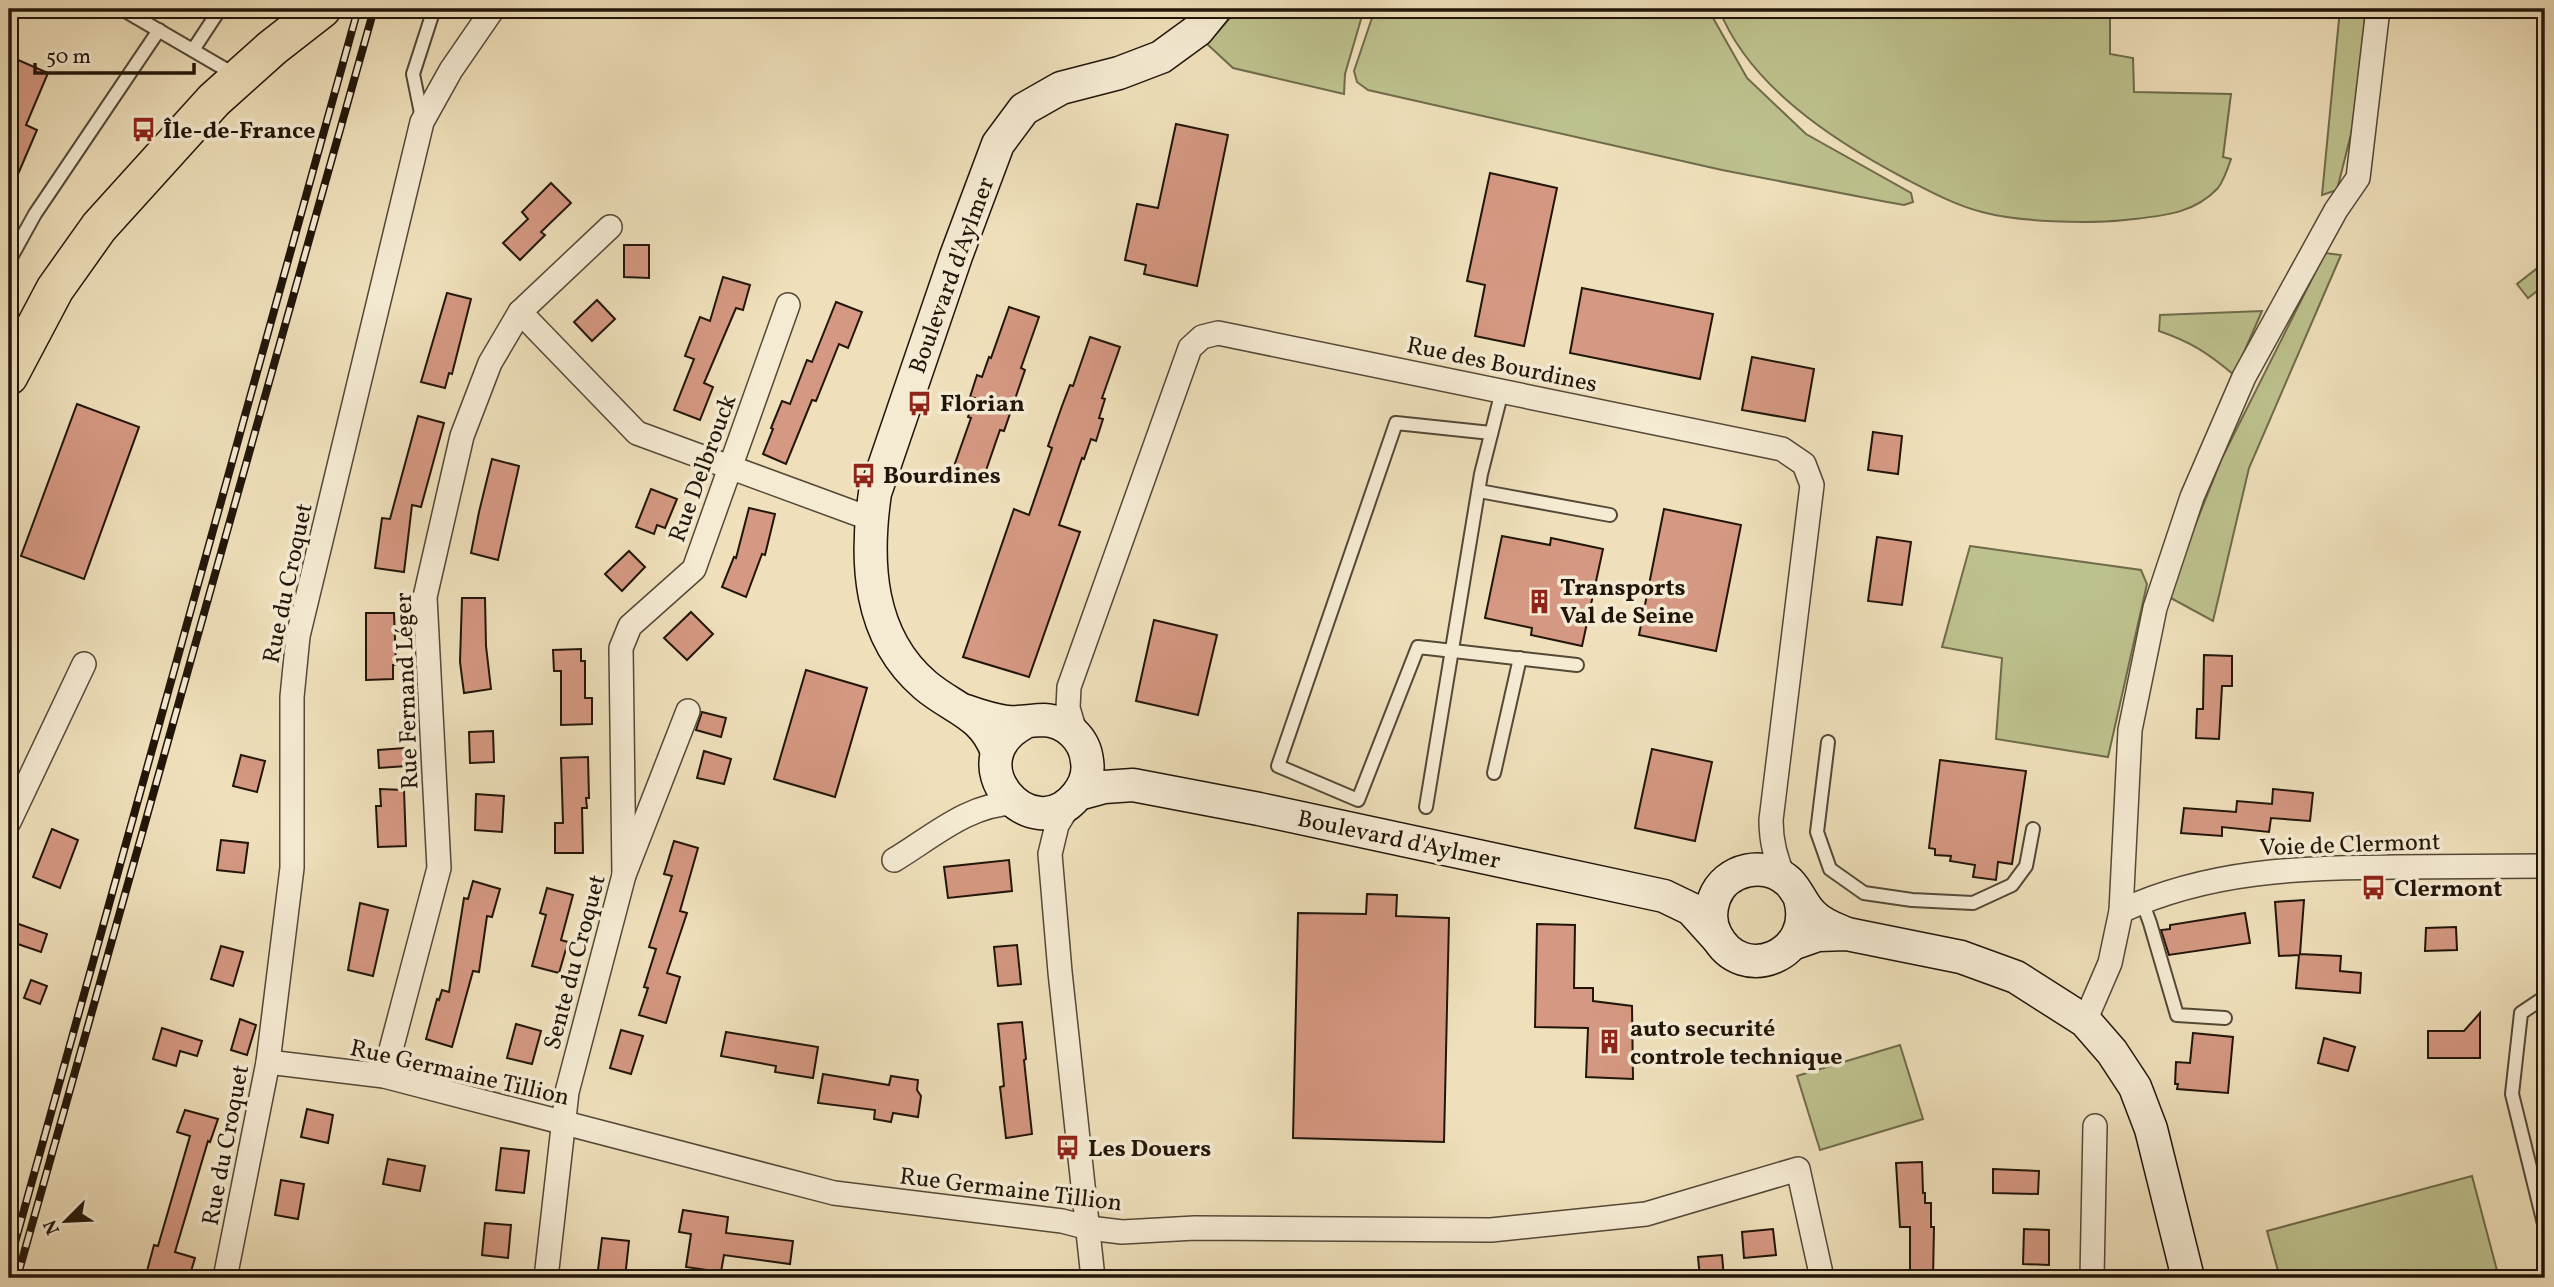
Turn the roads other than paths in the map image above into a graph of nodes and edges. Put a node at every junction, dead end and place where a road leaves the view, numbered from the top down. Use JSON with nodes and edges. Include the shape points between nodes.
{"nodes":[{"id":1,"x":122,"y":9,"type":"edge"},
{"id":2,"x":220,"y":9,"type":"edge"},
{"id":3,"x":322,"y":9,"type":"edge"},
{"id":4,"x":434,"y":9,"type":"edge"},
{"id":5,"x":493,"y":9,"type":"edge"},
{"id":6,"x":1214,"y":9,"type":"edge"},
{"id":7,"x":2378,"y":9,"type":"edge"},
{"id":8,"x":159,"y":30,"type":"junction"},
{"id":9,"x":193,"y":50,"type":"junction"},
{"id":10,"x":239,"y":77,"type":"junction"},
{"id":11,"x":422,"y":122,"type":"junction"},
{"id":12,"x":610,"y":227,"type":"dead end"},
{"id":13,"x":9,"y":261,"type":"edge"},
{"id":14,"x":788,"y":305,"type":"dead end"},
{"id":15,"x":520,"y":313,"type":"junction"},
{"id":16,"x":9,"y":376,"type":"edge"},
{"id":17,"x":1502,"y":391,"type":"junction"},
{"id":18,"x":1491,"y":433,"type":"junction"},
{"id":19,"x":730,"y":468,"type":"junction"},
{"id":20,"x":1479,"y":491,"type":"junction"},
{"id":21,"x":1610,"y":515,"type":"dead end"},
{"id":22,"x":872,"y":519,"type":"junction"},
{"id":23,"x":1453,"y":650,"type":"junction"},
{"id":24,"x":1520,"y":658,"type":"junction"},
{"id":25,"x":84,"y":664,"type":"dead end"},
{"id":26,"x":1577,"y":665,"type":"dead end"},
{"id":27,"x":1069,"y":687,"type":"junction"},
{"id":28,"x":688,"y":711,"type":"dead end"},
{"id":29,"x":966,"y":711,"type":"junction"},
{"id":30,"x":1030,"y":722,"type":"junction"},
{"id":31,"x":1828,"y":742,"type":"dead end"},
{"id":32,"x":1081,"y":744,"type":"junction"},
{"id":33,"x":997,"y":763,"type":"junction"},
{"id":34,"x":1494,"y":773,"type":"dead end"},
{"id":35,"x":1133,"y":785,"type":"junction"},
{"id":36,"x":1074,"y":798,"type":"junction"},
{"id":37,"x":1022,"y":807,"type":"junction"},
{"id":38,"x":1426,"y":807,"type":"dead end"},
{"id":39,"x":965,"y":815,"type":"junction"},
{"id":40,"x":1357,"y":815,"type":"junction"},
{"id":41,"x":1770,"y":820,"type":"junction"},
{"id":42,"x":9,"y":822,"type":"edge"},
{"id":43,"x":2033,"y":828,"type":"dead end"},
{"id":44,"x":1051,"y":854,"type":"junction"},
{"id":45,"x":894,"y":860,"type":"dead end"},
{"id":46,"x":2545,"y":866,"type":"edge"},
{"id":47,"x":624,"y":875,"type":"junction"},
{"id":48,"x":1731,"y":878,"type":"junction"},
{"id":49,"x":1792,"y":889,"type":"junction"},
{"id":50,"x":1664,"y":896,"type":"junction"},
{"id":51,"x":2142,"y":901,"type":"junction"},
{"id":52,"x":2121,"y":911,"type":"junction"},
{"id":53,"x":1847,"y":934,"type":"junction"},
{"id":54,"x":1718,"y":939,"type":"junction"},
{"id":55,"x":1792,"y":944,"type":"junction"},
{"id":56,"x":2545,"y":997,"type":"edge"},
{"id":57,"x":2225,"y":1018,"type":"dead end"},
{"id":58,"x":2085,"y":1021,"type":"junction"},
{"id":59,"x":268,"y":1062,"type":"junction"},
{"id":60,"x":384,"y":1076,"type":"junction"},
{"id":61,"x":564,"y":1123,"type":"junction"},
{"id":62,"x":2095,"y":1126,"type":"dead end"},
{"id":63,"x":1089,"y":1228,"type":"junction"},
{"id":64,"x":2545,"y":1228,"type":"edge"},
{"id":65,"x":225,"y":1278,"type":"edge"},
{"id":66,"x":546,"y":1278,"type":"edge"},
{"id":67,"x":1093,"y":1278,"type":"edge"},
{"id":68,"x":1822,"y":1278,"type":"edge"},
{"id":69,"x":2092,"y":1278,"type":"edge"},
{"id":70,"x":2188,"y":1278,"type":"edge"}],
"edges":[{"from":1,"to":8,"type":"lane"},
{"from":2,"to":9,"type":"lane"},
{"from":3,"to":10,"type":"main road"},
{"from":4,"to":11,"type":"lane","via":[[413,74]]},
{"from":5,"to":11,"type":"street","name":"Rue du Croquet"},
{"from":6,"to":22,"type":"street","name":"Boulevard d'Aylmer","via":[[1198,30],[1161,57],[1061,88],[1024,109],[998,144],[883,468]]},
{"from":7,"to":52,"type":"street","via":[[2358,178],[2244,377],[2192,497],[2155,608],[2130,730]]},
{"from":8,"to":9,"type":"lane"},
{"from":8,"to":13,"type":"lane","via":[[35,214]]},
{"from":9,"to":10,"type":"lane"},
{"from":10,"to":16,"type":"main road","via":[[184,130],[99,227],[55,289]]},
{"from":11,"to":59,"type":"street","name":"Rue du Croquet","via":[[298,636],[292,697],[292,868]]},
{"from":12,"to":15,"type":"street","name":"Rue Fernand Léger"},
{"from":14,"to":19,"type":"street","name":"Rue Delbrouck"},
{"from":15,"to":19,"type":"street","via":[[637,433]]},
{"from":15,"to":60,"type":"street","name":"Rue Fernand Léger","via":[[490,363],[462,436],[425,597],[439,867]]},
{"from":17,"to":18,"type":"lane"},
{"from":17,"to":27,"type":"street","name":"Rue des Bourdines","via":[[1218,333],[1202,337],[1190,348]]},
{"from":17,"to":41,"type":"street","name":"Rue des Bourdines","via":[[1782,449],[1804,464],[1812,485]]},
{"from":18,"to":20,"type":"lane"},
{"from":18,"to":40,"type":"lane","via":[[1396,423],[1278,766]]},
{"from":19,"to":22,"type":"street"},
{"from":19,"to":47,"type":"street","name":"Rue Delbrouck","via":[[694,569],[630,626],[621,648]]},
{"from":20,"to":21,"type":"lane"},
{"from":20,"to":23,"type":"lane"},
{"from":22,"to":29,"type":"street","name":"Boulevard d'Aylmer","via":[[870,575],[876,609],[895,651],[925,685]]},
{"from":23,"to":24,"type":"lane"},
{"from":23,"to":38,"type":"lane"},
{"from":23,"to":40,"type":"lane","via":[[1418,647]]},
{"from":24,"to":26,"type":"lane"},
{"from":24,"to":34,"type":"lane"},
{"from":25,"to":42,"type":"street"},
{"from":27,"to":30,"type":"street","name":"Rue des Bourdines","via":[[1052,708]]},
{"from":27,"to":32,"type":"street","name":"Rue des Bourdines","via":[[1068,708]]},
{"from":28,"to":47,"type":"street","name":"Sente du Croquet"},
{"from":29,"to":30,"type":"street","name":"Boulevard d'Aylmer","via":[[989,719]]},
{"from":29,"to":33,"type":"street","name":"Boulevard d'Aylmer","via":[[982,725]]},
{"from":30,"to":32,"type":"street","via":[[1058,723]]},
{"from":30,"to":33,"type":"street","via":[[1008,734]]},
{"from":31,"to":43,"type":"lane","via":[[1817,832],[1830,869],[1864,893],[1973,903],[2012,885],[2026,866]]},
{"from":32,"to":35,"type":"street","name":"Boulevard d'Aylmer","via":[[1107,772]]},
{"from":32,"to":36,"type":"street","via":[[1087,775]]},
{"from":33,"to":37,"type":"street","via":[[1004,793]]},
{"from":33,"to":39,"type":"street","via":[[987,792]]},
{"from":35,"to":36,"type":"street","name":"Boulevard d'Aylmer","via":[[1104,787]]},
{"from":35,"to":40,"type":"street","name":"Boulevard d'Aylmer"},
{"from":36,"to":37,"type":"street","via":[[1052,811]]},
{"from":36,"to":44,"type":"street","via":[[1057,825]]},
{"from":37,"to":39,"type":"street","via":[[993,804]]},
{"from":37,"to":44,"type":"street","via":[[1041,828]]},
{"from":39,"to":45,"type":"street"},
{"from":40,"to":50,"type":"street","name":"Boulevard d'Aylmer"},
{"from":41,"to":48,"type":"street","name":"Rue des Bourdines","via":[[1756,850]]},
{"from":41,"to":49,"type":"street","name":"Rue des Bourdines","via":[[1774,856]]},
{"from":44,"to":63,"type":"street"},
{"from":46,"to":51,"type":"street","name":"Voie de Clermont","via":[[2324,867],[2253,872]]},
{"from":47,"to":61,"type":"street","name":"Sente du Croquet","via":[[567,1092]]},
{"from":48,"to":49,"type":"street","via":[[1762,869],[1772,871]]},
{"from":48,"to":50,"type":"street","name":"Boulevard d'Aylmer","via":[[1693,893]]},
{"from":48,"to":54,"type":"street","via":[[1716,895],[1712,910]]},
{"from":49,"to":53,"type":"street","via":[[1821,922]]},
{"from":49,"to":55,"type":"street","via":[[1802,924]]},
{"from":50,"to":54,"type":"street","name":"Boulevard d'Aylmer","via":[[1691,909]]},
{"from":51,"to":52,"type":"street","name":"Voie de Clermont"},
{"from":51,"to":57,"type":"lane","via":[[2177,1015]]},
{"from":52,"to":58,"type":"street","via":[[2110,963]]},
{"from":53,"to":55,"type":"street","via":[[1818,935]]},
{"from":53,"to":58,"type":"street","via":[[1961,957],[2016,977]]},
{"from":54,"to":55,"type":"street","via":[[1732,953],[1751,961],[1771,958]]},
{"from":56,"to":64,"type":"lane","via":[[2521,1013],[2512,1094]]},
{"from":58,"to":70,"type":"street","via":[[2136,1087]]},
{"from":59,"to":60,"type":"street","name":"Rue Germaine Tillion"},
{"from":59,"to":65,"type":"street","name":"Rue du Croquet"},
{"from":60,"to":61,"type":"street","name":"Rue Germaine Tillion"},
{"from":61,"to":63,"type":"street","name":"Rue Germaine Tillion","via":[[834,1193]]},
{"from":61,"to":66,"type":"street","name":"Sente du Croquet"},
{"from":62,"to":69,"type":"street"},
{"from":63,"to":67,"type":"street"},
{"from":63,"to":68,"type":"street","name":"Rue Germaine Tillion","via":[[1491,1230],[1646,1214],[1798,1169]]}]}
